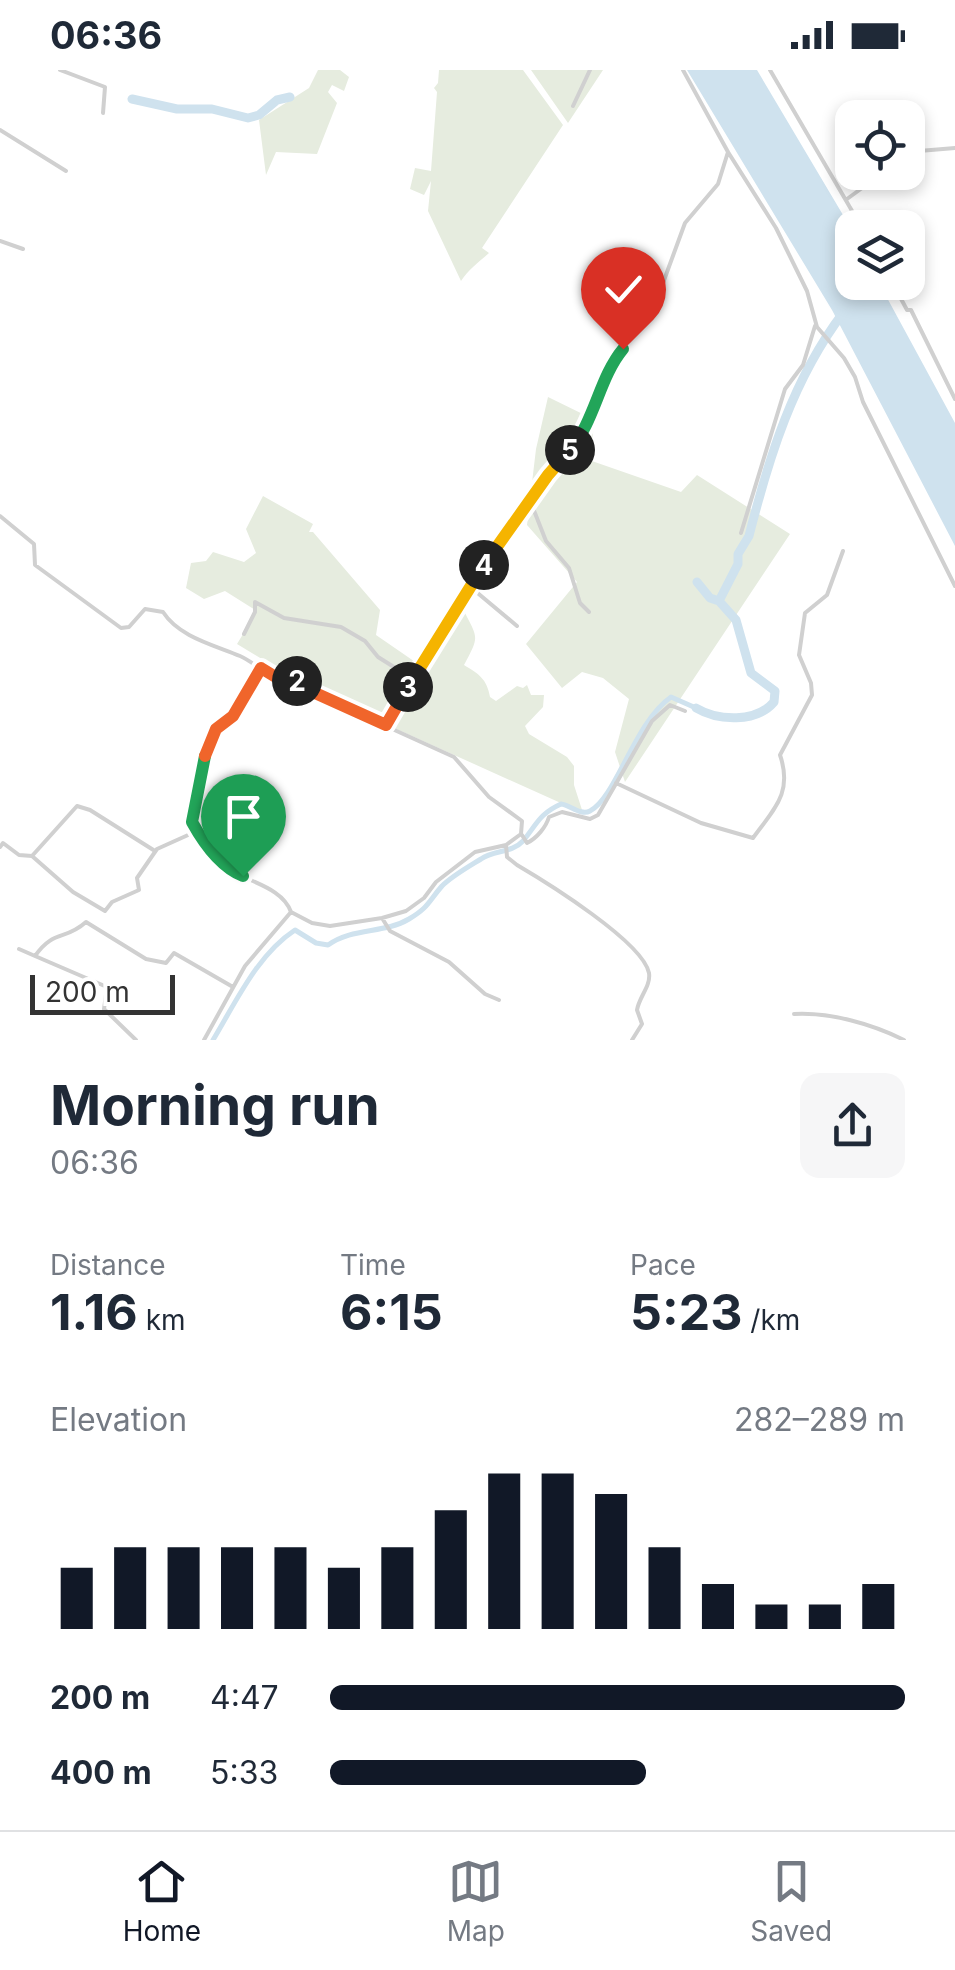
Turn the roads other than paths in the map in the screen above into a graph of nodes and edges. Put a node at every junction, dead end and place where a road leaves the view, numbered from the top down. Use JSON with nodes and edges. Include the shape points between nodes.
{"nodes":[{"id":1,"x":60,"y":70,"type":"edge"},
{"id":2,"x":590,"y":70,"type":"edge"},
{"id":3,"x":683,"y":70,"type":"edge"},
{"id":4,"x":770,"y":70,"type":"edge"},
{"id":5,"x":573,"y":106,"type":"dead end"},
{"id":6,"x":103,"y":112,"type":"dead end"},
{"id":7,"x":0,"y":130,"type":"edge"},
{"id":8,"x":955,"y":148,"type":"edge"},
{"id":9,"x":925,"y":151,"type":"edge"},
{"id":10,"x":728,"y":152,"type":"junction"},
{"id":11,"x":66,"y":171,"type":"dead end"},
{"id":12,"x":860,"y":190,"type":"edge"},
{"id":13,"x":848,"y":199,"type":"junction"},
{"id":14,"x":853,"y":210,"type":"edge"},
{"id":15,"x":0,"y":240,"type":"edge"},
{"id":16,"x":23,"y":248,"type":"dead end"},
{"id":17,"x":902,"y":300,"type":"edge"},
{"id":18,"x":817,"y":324,"type":"junction"},
{"id":19,"x":955,"y":399,"type":"edge"},
{"id":20,"x":530,"y":503,"type":"junction"},
{"id":21,"x":0,"y":516,"type":"edge"},
{"id":22,"x":741,"y":533,"type":"dead end"},
{"id":23,"x":843,"y":550,"type":"dead end"},
{"id":24,"x":468,"y":585,"type":"junction"},
{"id":25,"x":955,"y":586,"type":"edge"},
{"id":26,"x":590,"y":612,"type":"dead end"},
{"id":27,"x":516,"y":626,"type":"dead end"},
{"id":28,"x":244,"y":634,"type":"dead end"},
{"id":29,"x":261,"y":668,"type":"junction"},
{"id":30,"x":413,"y":680,"type":"junction"},
{"id":31,"x":685,"y":711,"type":"dead end"},
{"id":32,"x":386,"y":725,"type":"junction"},
{"id":33,"x":616,"y":784,"type":"junction"},
{"id":34,"x":197,"y":831,"type":"junction"},
{"id":35,"x":521,"y":834,"type":"junction"},
{"id":36,"x":506,"y":845,"type":"junction"},
{"id":37,"x":0,"y":847,"type":"edge"},
{"id":38,"x":155,"y":852,"type":"junction"},
{"id":39,"x":32,"y":856,"type":"junction"},
{"id":40,"x":291,"y":912,"type":"junction"},
{"id":41,"x":383,"y":920,"type":"junction"},
{"id":42,"x":19,"y":949,"type":"dead end"},
{"id":43,"x":35,"y":956,"type":"junction"},
{"id":44,"x":232,"y":987,"type":"junction"},
{"id":45,"x":498,"y":1000,"type":"dead end"},
{"id":46,"x":794,"y":1014,"type":"dead end"},
{"id":47,"x":136,"y":1040,"type":"edge"},
{"id":48,"x":204,"y":1040,"type":"edge"},
{"id":49,"x":632,"y":1040,"type":"edge"},
{"id":50,"x":904,"y":1040,"type":"edge"}],
"edges":[{"from":1,"to":6,"type":"street","via":[[104,87]]},
{"from":2,"to":5,"type":"street"},
{"from":3,"to":10,"type":"street"},
{"from":4,"to":13,"type":"street"},
{"from":7,"to":11,"type":"street"},
{"from":8,"to":9,"type":"street"},
{"from":10,"to":18,"type":"street","via":[[776,228]]},
{"from":10,"to":20,"type":"street","via":[[718,184],[686,223],[663,284],[611,363],[576,444]]},
{"from":12,"to":13,"type":"street"},
{"from":13,"to":14,"type":"street"},
{"from":15,"to":16,"type":"street"},
{"from":17,"to":19,"type":"street"},
{"from":18,"to":22,"type":"street","via":[[786,389]]},
{"from":18,"to":25,"type":"street","via":[[855,377]]},
{"from":20,"to":24,"type":"street"},
{"from":20,"to":26,"type":"street"},
{"from":21,"to":29,"type":"street","via":[[34,544],[35,565],[121,628],[145,609],[162,612],[188,633]]},
{"from":23,"to":33,"type":"street","via":[[827,595],[805,613],[800,655],[812,695],[780,756],[783,797],[753,838],[701,823]]},
{"from":24,"to":27,"type":"street"},
{"from":24,"to":30,"type":"street"},
{"from":28,"to":30,"type":"street","via":[[255,602],[284,618],[341,627]]},
{"from":29,"to":32,"type":"street"},
{"from":29,"to":34,"type":"street","via":[[207,748],[192,822]]},
{"from":30,"to":32,"type":"street"},
{"from":31,"to":33,"type":"street","via":[[670,705],[652,721]]},
{"from":32,"to":35,"type":"street","via":[[454,757],[489,797],[522,821]]},
{"from":33,"to":35,"type":"street","via":[[598,815],[557,813],[533,840],[527,843]]},
{"from":34,"to":38,"type":"street"},
{"from":34,"to":40,"type":"street","via":[[232,872],[279,896]]},
{"from":35,"to":36,"type":"street"},
{"from":36,"to":41,"type":"street","via":[[475,852],[412,909]]},
{"from":36,"to":49,"type":"street","via":[[507,856],[614,931],[646,964],[650,978],[637,1004],[642,1024]]},
{"from":37,"to":39,"type":"street"},
{"from":38,"to":39,"type":"street","via":[[76,806]]},
{"from":38,"to":39,"type":"street","via":[[137,878],[139,890],[105,910],[72,892]]},
{"from":40,"to":41,"type":"street","via":[[325,926]]},
{"from":40,"to":44,"type":"street"},
{"from":41,"to":45,"type":"street"},
{"from":42,"to":43,"type":"street"},
{"from":43,"to":44,"type":"street","via":[[45,941],[86,922],[146,959],[166,963],[174,953]]},
{"from":43,"to":47,"type":"street","via":[[107,987],[104,1009]]},
{"from":44,"to":48,"type":"street"},
{"from":46,"to":50,"type":"street","via":[[829,1016]]}]}
